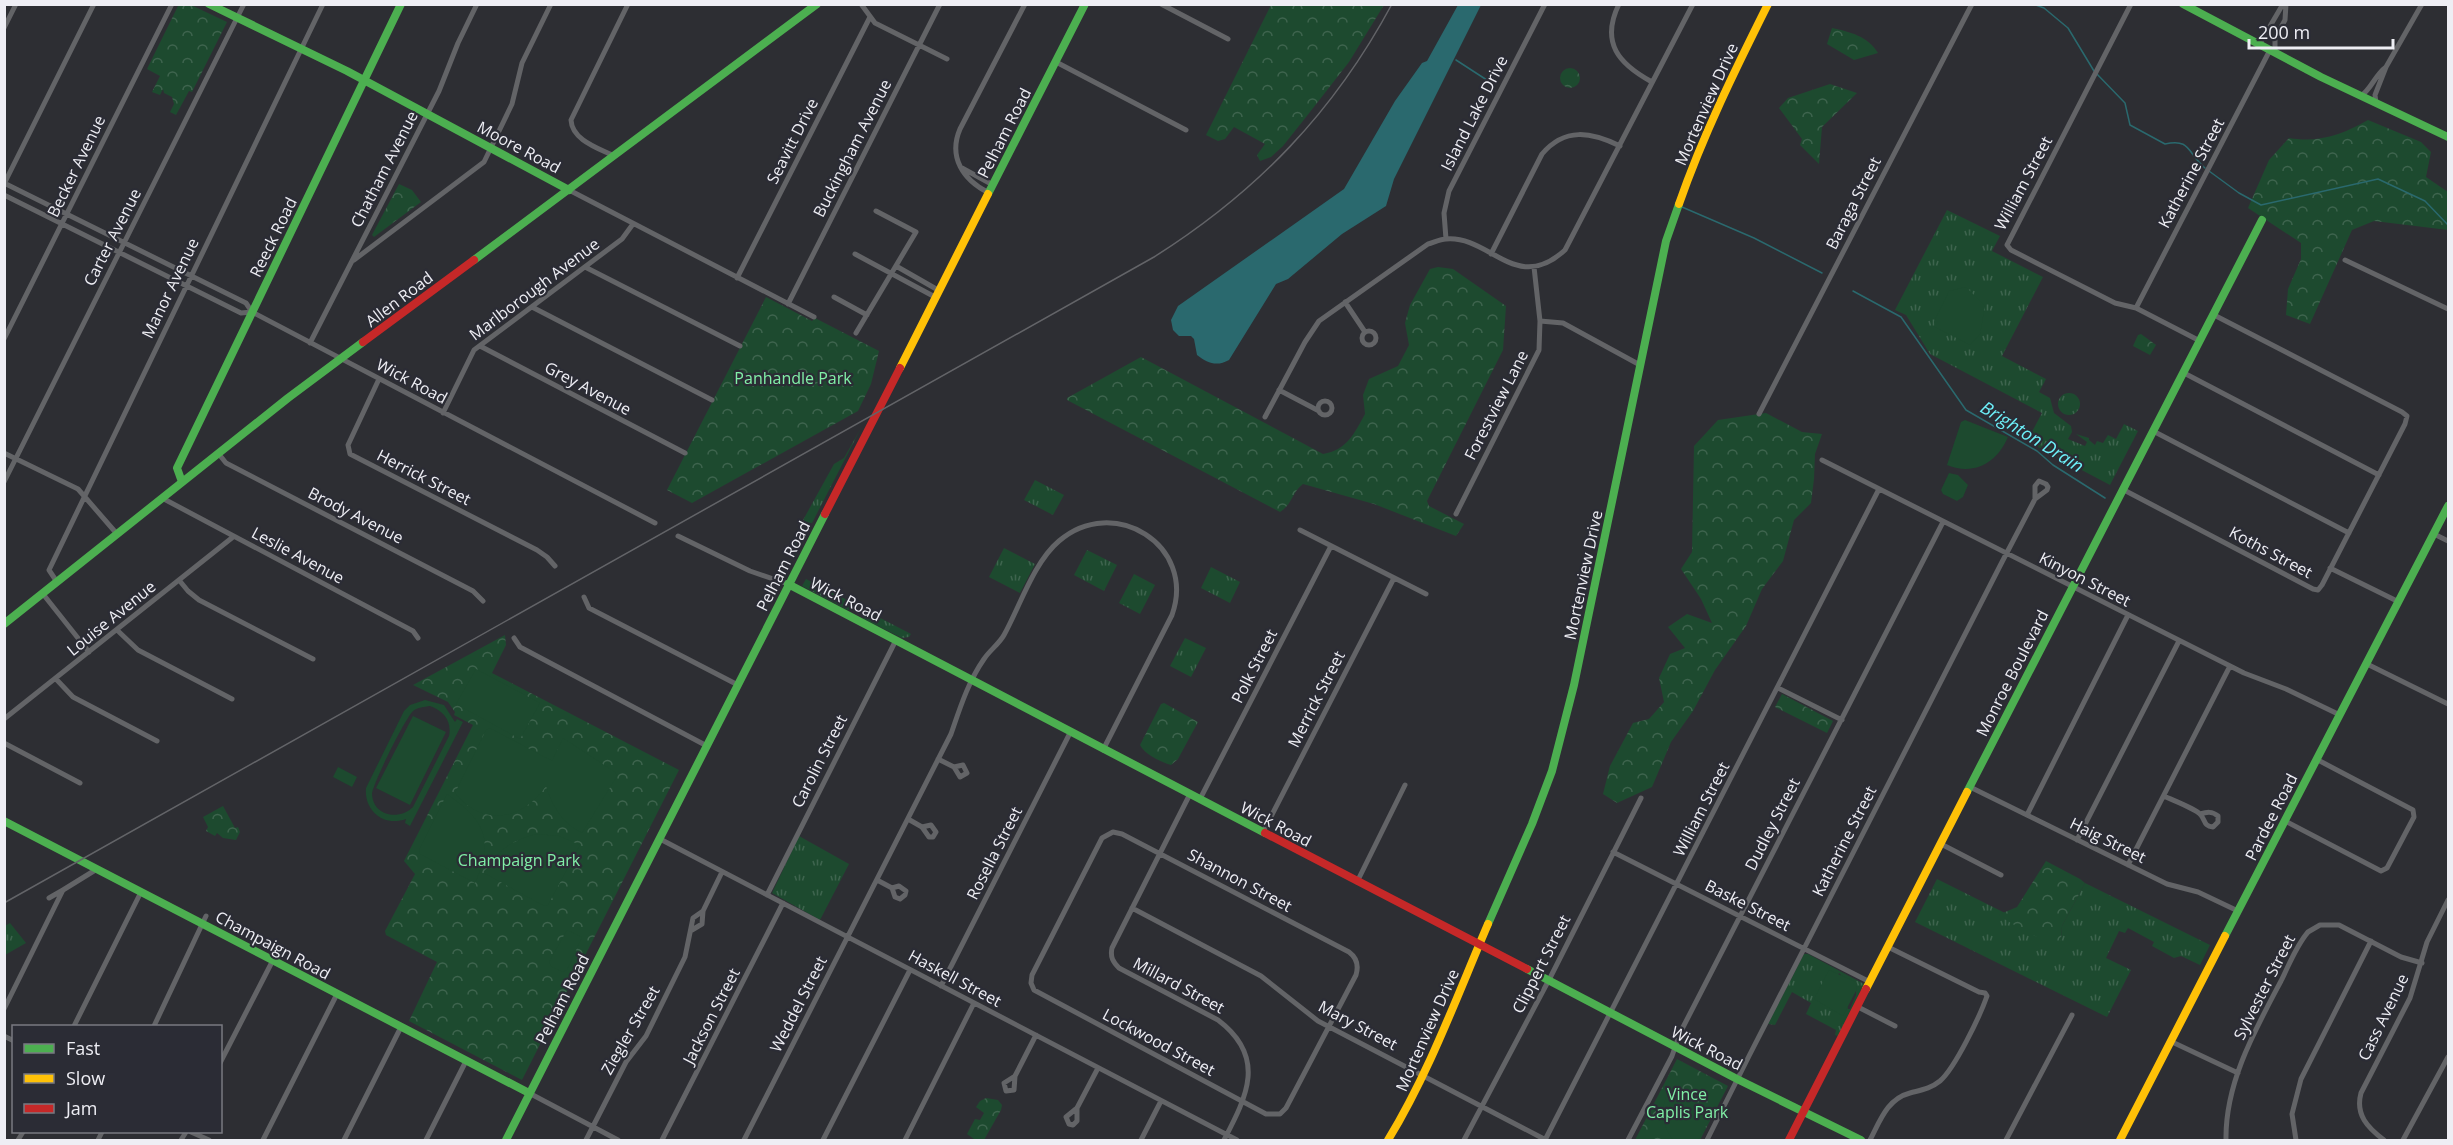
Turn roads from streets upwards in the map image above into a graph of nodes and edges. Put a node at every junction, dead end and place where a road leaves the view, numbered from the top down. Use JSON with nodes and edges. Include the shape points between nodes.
{"nodes":[{"id":1,"x":16,"y":4,"type":"edge"},
{"id":2,"x":94,"y":4,"type":"edge"},
{"id":3,"x":172,"y":4,"type":"edge"},
{"id":4,"x":209,"y":4,"type":"edge"},
{"id":5,"x":244,"y":4,"type":"edge"},
{"id":6,"x":323,"y":4,"type":"edge"},
{"id":7,"x":401,"y":4,"type":"edge"},
{"id":8,"x":477,"y":4,"type":"edge"},
{"id":9,"x":550,"y":4,"type":"edge"},
{"id":10,"x":628,"y":4,"type":"edge"},
{"id":11,"x":817,"y":4,"type":"edge"},
{"id":12,"x":861,"y":4,"type":"edge"},
{"id":13,"x":940,"y":4,"type":"edge"},
{"id":14,"x":1025,"y":4,"type":"edge"},
{"id":15,"x":1085,"y":4,"type":"edge"},
{"id":16,"x":1161,"y":4,"type":"edge"},
{"id":17,"x":1545,"y":4,"type":"edge"},
{"id":18,"x":1619,"y":4,"type":"edge"},
{"id":19,"x":1693,"y":4,"type":"edge"},
{"id":20,"x":1768,"y":4,"type":"edge"},
{"id":21,"x":1972,"y":4,"type":"edge"},
{"id":22,"x":2131,"y":4,"type":"edge"},
{"id":23,"x":2183,"y":4,"type":"edge"},
{"id":24,"x":2285,"y":4,"type":"edge"},
{"id":25,"x":2422,"y":4,"type":"edge"},
{"id":26,"x":870,"y":17,"type":"junction"},
{"id":27,"x":237,"y":18,"type":"junction"},
{"id":28,"x":4,"y":28,"type":"edge"},
{"id":29,"x":1228,"y":39,"type":"dead end"},
{"id":30,"x":919,"y":45,"type":"junction"},
{"id":31,"x":2259,"y":45,"type":"junction"},
{"id":32,"x":301,"y":49,"type":"junction"},
{"id":33,"x":2272,"y":51,"type":"junction"},
{"id":34,"x":947,"y":59,"type":"dead end"},
{"id":35,"x":1056,"y":62,"type":"junction"},
{"id":36,"x":2386,"y":67,"type":"junction"},
{"id":37,"x":364,"y":80,"type":"junction"},
{"id":38,"x":1652,"y":82,"type":"junction"},
{"id":39,"x":2361,"y":96,"type":"junction"},
{"id":40,"x":2376,"y":104,"type":"junction"},
{"id":41,"x":427,"y":113,"type":"junction"},
{"id":42,"x":1186,"y":130,"type":"dead end"},
{"id":43,"x":2448,"y":137,"type":"edge"},
{"id":44,"x":1620,"y":146,"type":"junction"},
{"id":45,"x":491,"y":148,"type":"junction"},
{"id":46,"x":614,"y":156,"type":"junction"},
{"id":47,"x":962,"y":168,"type":"junction"},
{"id":48,"x":5,"y":183,"type":"edge"},
{"id":49,"x":993,"y":184,"type":"junction"},
{"id":50,"x":569,"y":190,"type":"junction"},
{"id":51,"x":989,"y":193,"type":"junction"},
{"id":52,"x":4,"y":195,"type":"edge"},
{"id":53,"x":876,"y":211,"type":"dead end"},
{"id":54,"x":67,"y":214,"type":"junction"},
{"id":55,"x":2262,"y":220,"type":"dead end"},
{"id":56,"x":62,"y":224,"type":"junction"},
{"id":57,"x":633,"y":224,"type":"junction"},
{"id":58,"x":1446,"y":239,"type":"junction"},
{"id":59,"x":124,"y":243,"type":"junction"},
{"id":60,"x":120,"y":252,"type":"junction"},
{"id":61,"x":855,"y":254,"type":"dead end"},
{"id":62,"x":1491,"y":254,"type":"junction"},
{"id":63,"x":2345,"y":260,"type":"dead end"},
{"id":64,"x":352,"y":261,"type":"junction"},
{"id":65,"x":585,"y":267,"type":"junction"},
{"id":66,"x":896,"y":267,"type":"junction"},
{"id":67,"x":1534,"y":267,"type":"junction"},
{"id":68,"x":892,"y":274,"type":"junction"},
{"id":69,"x":190,"y":276,"type":"junction"},
{"id":70,"x":737,"y":278,"type":"junction"},
{"id":71,"x":186,"y":286,"type":"junction"},
{"id":72,"x":937,"y":294,"type":"junction"},
{"id":73,"x":834,"y":297,"type":"dead end"},
{"id":74,"x":1345,"y":302,"type":"junction"},
{"id":75,"x":788,"y":304,"type":"junction"},
{"id":76,"x":532,"y":307,"type":"junction"},
{"id":77,"x":2136,"y":308,"type":"junction"},
{"id":78,"x":2448,"y":309,"type":"edge"},
{"id":79,"x":252,"y":312,"type":"junction"},
{"id":80,"x":867,"y":315,"type":"junction"},
{"id":81,"x":2214,"y":315,"type":"junction"},
{"id":82,"x":814,"y":317,"type":"dead end"},
{"id":83,"x":1540,"y":321,"type":"junction"},
{"id":84,"x":1365,"y":332,"type":"dead end"},
{"id":85,"x":856,"y":333,"type":"dead end"},
{"id":86,"x":4,"y":339,"type":"edge"},
{"id":87,"x":2200,"y":340,"type":"junction"},
{"id":88,"x":310,"y":343,"type":"junction"},
{"id":89,"x":480,"y":346,"type":"junction"},
{"id":90,"x":740,"y":346,"type":"dead end"},
{"id":91,"x":341,"y":359,"type":"junction"},
{"id":92,"x":1640,"y":365,"type":"junction"},
{"id":93,"x":2184,"y":373,"type":"junction"},
{"id":94,"x":379,"y":380,"type":"junction"},
{"id":95,"x":1279,"y":390,"type":"junction"},
{"id":96,"x":712,"y":400,"type":"dead end"},
{"id":97,"x":1319,"y":411,"type":"dead end"},
{"id":98,"x":443,"y":413,"type":"junction"},
{"id":99,"x":1759,"y":414,"type":"dead end"},
{"id":100,"x":1265,"y":417,"type":"dead end"},
{"id":101,"x":2153,"y":431,"type":"junction"},
{"id":102,"x":4,"y":453,"type":"edge"},
{"id":103,"x":218,"y":453,"type":"junction"},
{"id":104,"x":685,"y":453,"type":"dead end"},
{"id":105,"x":16,"y":459,"type":"junction"},
{"id":106,"x":1822,"y":460,"type":"dead end"},
{"id":107,"x":2379,"y":475,"type":"junction"},
{"id":108,"x":4,"y":482,"type":"edge"},
{"id":109,"x":182,"y":482,"type":"junction"},
{"id":110,"x":1879,"y":489,"type":"junction"},
{"id":111,"x":2122,"y":489,"type":"junction"},
{"id":112,"x":86,"y":495,"type":"junction"},
{"id":113,"x":162,"y":498,"type":"junction"},
{"id":114,"x":2035,"y":499,"type":"dead end"},
{"id":115,"x":2448,"y":506,"type":"edge"},
{"id":116,"x":1456,"y":514,"type":"dead end"},
{"id":117,"x":1943,"y":522,"type":"junction"},
{"id":118,"x":655,"y":523,"type":"dead end"},
{"id":119,"x":1300,"y":530,"type":"dead end"},
{"id":120,"x":2349,"y":533,"type":"junction"},
{"id":121,"x":117,"y":534,"type":"junction"},
{"id":122,"x":2434,"y":534,"type":"junction"},
{"id":123,"x":678,"y":536,"type":"dead end"},
{"id":124,"x":233,"y":537,"type":"junction"},
{"id":125,"x":2448,"y":542,"type":"edge"},
{"id":126,"x":1331,"y":546,"type":"junction"},
{"id":127,"x":2007,"y":554,"type":"junction"},
{"id":128,"x":555,"y":566,"type":"dead end"},
{"id":129,"x":2330,"y":568,"type":"junction"},
{"id":130,"x":1394,"y":578,"type":"junction"},
{"id":131,"x":179,"y":580,"type":"junction"},
{"id":132,"x":57,"y":582,"type":"junction"},
{"id":133,"x":788,"y":584,"type":"junction"},
{"id":134,"x":2071,"y":587,"type":"junction"},
{"id":135,"x":43,"y":594,"type":"junction"},
{"id":136,"x":1426,"y":594,"type":"dead end"},
{"id":137,"x":584,"y":597,"type":"dead end"},
{"id":138,"x":483,"y":601,"type":"dead end"},
{"id":139,"x":2399,"y":602,"type":"junction"},
{"id":140,"x":2128,"y":615,"type":"junction"},
{"id":141,"x":4,"y":624,"type":"edge"},
{"id":142,"x":117,"y":630,"type":"junction"},
{"id":143,"x":418,"y":638,"type":"dead end"},
{"id":144,"x":514,"y":638,"type":"dead end"},
{"id":145,"x":896,"y":640,"type":"junction"},
{"id":146,"x":2179,"y":641,"type":"junction"},
{"id":147,"x":89,"y":652,"type":"junction"},
{"id":148,"x":313,"y":659,"type":"dead end"},
{"id":149,"x":2367,"y":664,"type":"junction"},
{"id":150,"x":2230,"y":666,"type":"junction"},
{"id":151,"x":56,"y":679,"type":"junction"},
{"id":152,"x":972,"y":681,"type":"junction"},
{"id":153,"x":738,"y":685,"type":"junction"},
{"id":154,"x":1778,"y":688,"type":"junction"},
{"id":155,"x":232,"y":699,"type":"dead end"},
{"id":156,"x":2448,"y":704,"type":"edge"},
{"id":157,"x":2340,"y":716,"type":"junction"},
{"id":158,"x":4,"y":719,"type":"edge"},
{"id":159,"x":1842,"y":720,"type":"junction"},
{"id":160,"x":1070,"y":733,"type":"junction"},
{"id":161,"x":157,"y":741,"type":"dead end"},
{"id":162,"x":4,"y":743,"type":"edge"},
{"id":163,"x":707,"y":746,"type":"junction"},
{"id":164,"x":1103,"y":750,"type":"junction"},
{"id":165,"x":938,"y":759,"type":"junction"},
{"id":166,"x":2316,"y":759,"type":"junction"},
{"id":167,"x":954,"y":767,"type":"dead end"},
{"id":168,"x":80,"y":783,"type":"dead end"},
{"id":169,"x":1405,"y":785,"type":"dead end"},
{"id":170,"x":1970,"y":787,"type":"junction"},
{"id":171,"x":1190,"y":794,"type":"junction"},
{"id":172,"x":2164,"y":796,"type":"junction"},
{"id":173,"x":1641,"y":798,"type":"dead end"},
{"id":174,"x":1200,"y":799,"type":"junction"},
{"id":175,"x":2200,"y":814,"type":"dead end"},
{"id":176,"x":2027,"y":815,"type":"junction"},
{"id":177,"x":908,"y":819,"type":"junction"},
{"id":178,"x":4,"y":821,"type":"edge"},
{"id":179,"x":2284,"y":821,"type":"junction"},
{"id":180,"x":922,"y":827,"type":"dead end"},
{"id":181,"x":1263,"y":832,"type":"junction"},
{"id":182,"x":660,"y":839,"type":"junction"},
{"id":183,"x":2077,"y":840,"type":"junction"},
{"id":184,"x":1941,"y":844,"type":"junction"},
{"id":185,"x":1613,"y":852,"type":"junction"},
{"id":186,"x":1160,"y":853,"type":"junction"},
{"id":187,"x":2128,"y":865,"type":"junction"},
{"id":188,"x":97,"y":869,"type":"junction"},
{"id":189,"x":722,"y":872,"type":"junction"},
{"id":190,"x":2001,"y":875,"type":"dead end"},
{"id":191,"x":877,"y":880,"type":"junction"},
{"id":192,"x":1358,"y":882,"type":"junction"},
{"id":193,"x":1677,"y":884,"type":"junction"},
{"id":194,"x":891,"y":888,"type":"dead end"},
{"id":195,"x":63,"y":890,"type":"junction"},
{"id":196,"x":141,"y":892,"type":"junction"},
{"id":197,"x":767,"y":895,"type":"junction"},
{"id":198,"x":49,"y":897,"type":"dead end"},
{"id":199,"x":2448,"y":900,"type":"edge"},
{"id":200,"x":783,"y":903,"type":"junction"},
{"id":201,"x":1132,"y":908,"type":"junction"},
{"id":202,"x":703,"y":910,"type":"junction"},
{"id":203,"x":2238,"y":911,"type":"junction"},
{"id":204,"x":1740,"y":916,"type":"junction"},
{"id":205,"x":205,"y":920,"type":"junction"},
{"id":206,"x":692,"y":930,"type":"junction"},
{"id":207,"x":848,"y":937,"type":"junction"},
{"id":208,"x":2371,"y":941,"type":"junction"},
{"id":209,"x":1479,"y":945,"type":"junction"},
{"id":210,"x":1888,"y":947,"type":"junction"},
{"id":211,"x":1804,"y":948,"type":"junction"},
{"id":212,"x":273,"y":960,"type":"junction"},
{"id":213,"x":2422,"y":963,"type":"junction"},
{"id":214,"x":910,"y":970,"type":"junction"},
{"id":215,"x":1549,"y":981,"type":"junction"},
{"id":216,"x":1870,"y":982,"type":"junction"},
{"id":217,"x":1032,"y":985,"type":"joint"},
{"id":218,"x":941,"y":986,"type":"junction"},
{"id":219,"x":337,"y":994,"type":"junction"},
{"id":220,"x":974,"y":1003,"type":"junction"},
{"id":221,"x":1858,"y":1007,"type":"junction"},
{"id":222,"x":4,"y":1009,"type":"edge"},
{"id":223,"x":1611,"y":1014,"type":"junction"},
{"id":224,"x":2072,"y":1015,"type":"dead end"},
{"id":225,"x":74,"y":1025,"type":"edge"},
{"id":226,"x":154,"y":1025,"type":"edge"},
{"id":227,"x":1895,"y":1026,"type":"dead end"},
{"id":228,"x":401,"y":1027,"type":"junction"},
{"id":229,"x":1329,"y":1027,"type":"junction"},
{"id":230,"x":1036,"y":1035,"type":"junction"},
{"id":231,"x":2170,"y":1041,"type":"junction"},
{"id":232,"x":1674,"y":1046,"type":"junction"},
{"id":233,"x":2448,"y":1057,"type":"edge"},
{"id":234,"x":222,"y":1059,"type":"edge"},
{"id":235,"x":466,"y":1061,"type":"junction"},
{"id":236,"x":1098,"y":1068,"type":"junction"},
{"id":237,"x":2238,"y":1073,"type":"junction"},
{"id":238,"x":1422,"y":1075,"type":"junction"},
{"id":239,"x":1015,"y":1076,"type":"dead end"},
{"id":240,"x":1737,"y":1079,"type":"junction"},
{"id":241,"x":529,"y":1093,"type":"junction"},
{"id":242,"x":1161,"y":1101,"type":"junction"},
{"id":243,"x":1243,"y":1102,"type":"junction"},
{"id":244,"x":1482,"y":1106,"type":"junction"},
{"id":245,"x":1077,"y":1108,"type":"dead end"},
{"id":246,"x":1804,"y":1113,"type":"junction"},
{"id":247,"x":592,"y":1127,"type":"junction"},
{"id":248,"x":1225,"y":1138,"type":"edge"},
{"id":249,"x":263,"y":1140,"type":"edge"},
{"id":250,"x":344,"y":1140,"type":"edge"},
{"id":251,"x":426,"y":1140,"type":"edge"},
{"id":252,"x":506,"y":1140,"type":"edge"},
{"id":253,"x":586,"y":1140,"type":"edge"},
{"id":254,"x":618,"y":1140,"type":"edge"},
{"id":255,"x":662,"y":1140,"type":"edge"},
{"id":256,"x":744,"y":1140,"type":"edge"},
{"id":257,"x":823,"y":1140,"type":"edge"},
{"id":258,"x":904,"y":1140,"type":"edge"},
{"id":259,"x":1141,"y":1140,"type":"edge"},
{"id":260,"x":1237,"y":1140,"type":"edge"},
{"id":261,"x":1388,"y":1140,"type":"edge"},
{"id":262,"x":1464,"y":1140,"type":"edge"},
{"id":263,"x":1545,"y":1140,"type":"edge"},
{"id":264,"x":1628,"y":1140,"type":"edge"},
{"id":265,"x":1707,"y":1140,"type":"edge"},
{"id":266,"x":1789,"y":1140,"type":"edge"},
{"id":267,"x":1861,"y":1140,"type":"edge"},
{"id":268,"x":1870,"y":1140,"type":"edge"},
{"id":269,"x":2006,"y":1140,"type":"edge"},
{"id":270,"x":2120,"y":1140,"type":"edge"},
{"id":271,"x":2226,"y":1140,"type":"edge"},
{"id":272,"x":2296,"y":1140,"type":"edge"},
{"id":273,"x":2384,"y":1140,"type":"edge"},
{"id":274,"x":2403,"y":1140,"type":"edge"}],
"edges":[{"from":1,"to":28,"type":"street"},
{"from":2,"to":48,"type":"street"},
{"from":3,"to":54,"type":"street","name":"Becker Avenue"},
{"from":4,"to":27,"type":"street","name":"Moore Road"},
{"from":5,"to":27,"type":"street","name":"Carter Avenue"},
{"from":6,"to":32,"type":"street","name":"Manor Avenue"},
{"from":7,"to":37,"type":"street","name":"Reeck Road"},
{"from":8,"to":41,"type":"street","name":"Chatham Avenue"},
{"from":9,"to":45,"type":"street","via":[[522,63],[512,104]]},
{"from":10,"to":46,"type":"street","via":[[572,120],[577,136]]},
{"from":11,"to":46,"type":"street","name":"Allen Road"},
{"from":12,"to":26,"type":"street"},
{"from":13,"to":30,"type":"street","name":"Buckingham Avenue"},
{"from":14,"to":47,"type":"street","via":[[958,132],[955,155]]},
{"from":15,"to":35,"type":"street","name":"Pelham Road"},
{"from":16,"to":29,"type":"street"},
{"from":17,"to":58,"type":"street","name":"Island Lake Drive","via":[[1449,191],[1444,213]]},
{"from":18,"to":38,"type":"street","via":[[1611,33],[1617,53],[1632,71]]},
{"from":19,"to":38,"type":"street"},
{"from":20,"to":92,"type":"street","name":"Mortenview Drive","via":[[1686,181],[1666,241]]},
{"from":21,"to":99,"type":"street","name":"Baraga Street"},
{"from":22,"to":77,"type":"street","name":"William Street","via":[[2007,245],[2115,303]]},
{"from":23,"to":31,"type":"street"},
{"from":24,"to":31,"type":"street","name":"Katherine Street"},
{"from":24,"to":33,"type":"street","name":"Katherine Street","via":[[2285,20]]},
{"from":25,"to":36,"type":"street"},
{"from":26,"to":30,"type":"street"},
{"from":26,"to":70,"type":"street","name":"Seavitt Drive"},
{"from":27,"to":32,"type":"street","name":"Moore Road"},
{"from":27,"to":59,"type":"street","name":"Carter Avenue"},
{"from":30,"to":34,"type":"street"},
{"from":30,"to":75,"type":"street","name":"Buckingham Avenue"},
{"from":31,"to":33,"type":"street"},
{"from":32,"to":37,"type":"street","name":"Moore Road"},
{"from":32,"to":69,"type":"street","name":"Manor Avenue"},
{"from":33,"to":39,"type":"street"},
{"from":33,"to":77,"type":"street","name":"Katherine Street"},
{"from":35,"to":42,"type":"street"},
{"from":35,"to":49,"type":"street","name":"Pelham Road"},
{"from":36,"to":39,"type":"street"},
{"from":36,"to":40,"type":"street","via":[[2375,95]]},
{"from":37,"to":41,"type":"street","name":"Moore Road"},
{"from":37,"to":79,"type":"street","name":"Reeck Road"},
{"from":38,"to":44,"type":"street"},
{"from":39,"to":40,"type":"street"},
{"from":40,"to":43,"type":"street"},
{"from":41,"to":45,"type":"street","name":"Moore Road"},
{"from":41,"to":64,"type":"street","name":"Chatham Avenue"},
{"from":44,"to":62,"type":"street","via":[[1598,136],[1578,134],[1549,146]]},
{"from":44,"to":67,"type":"street","via":[[1567,247],[1554,259]]},
{"from":45,"to":50,"type":"street","name":"Moore Road"},
{"from":45,"to":64,"type":"street","via":[[484,162]]},
{"from":46,"to":50,"type":"street","name":"Allen Road"},
{"from":47,"to":49,"type":"street"},
{"from":47,"to":51,"type":"street","via":[[972,183]]},
{"from":48,"to":54,"type":"street","name":"Wick Road"},
{"from":49,"to":51,"type":"street","name":"Pelham Road"},
{"from":50,"to":57,"type":"street","name":"Moore Road"},
{"from":50,"to":91,"type":"street","name":"Allen Road"},
{"from":51,"to":72,"type":"street","name":"Pelham Road"},
{"from":52,"to":56,"type":"street","name":"Wick Road"},
{"from":53,"to":66,"type":"street","via":[[916,232]]},
{"from":54,"to":56,"type":"street","name":"Becker Avenue"},
{"from":54,"to":59,"type":"street","name":"Wick Road"},
{"from":55,"to":81,"type":"street","name":"Monroe Boulevard"},
{"from":56,"to":60,"type":"street","name":"Wick Road"},
{"from":56,"to":86,"type":"street","name":"Becker Avenue"},
{"from":57,"to":65,"type":"street","name":"Marlborough Avenue","via":[[628,234]]},
{"from":57,"to":70,"type":"street","name":"Moore Road"},
{"from":58,"to":62,"type":"street","via":[[1466,242]]},
{"from":58,"to":74,"type":"street","via":[[1420,249]]},
{"from":59,"to":60,"type":"street","name":"Carter Avenue"},
{"from":59,"to":69,"type":"street","name":"Wick Road"},
{"from":60,"to":71,"type":"street","name":"Wick Road"},
{"from":60,"to":105,"type":"street","name":"Carter Avenue"},
{"from":61,"to":68,"type":"street"},
{"from":62,"to":67,"type":"street","via":[[1517,265]]},
{"from":63,"to":78,"type":"street"},
{"from":64,"to":88,"type":"street","name":"Chatham Avenue"},
{"from":65,"to":76,"type":"street","name":"Marlborough Avenue"},
{"from":65,"to":90,"type":"street"},
{"from":66,"to":68,"type":"street"},
{"from":66,"to":72,"type":"street"},
{"from":67,"to":83,"type":"street","name":"Forestview Lane"},
{"from":68,"to":72,"type":"street"},
{"from":68,"to":80,"type":"street"},
{"from":69,"to":71,"type":"street","name":"Manor Avenue"},
{"from":69,"to":79,"type":"street","name":"Wick Road","via":[[246,303]]},
{"from":70,"to":75,"type":"street","name":"Moore Road"},
{"from":71,"to":79,"type":"street","name":"Wick Road","via":[[242,313]]},
{"from":71,"to":112,"type":"street","name":"Manor Avenue"},
{"from":72,"to":133,"type":"street","name":"Pelham Road"},
{"from":73,"to":80,"type":"street"},
{"from":74,"to":84,"type":"street"},
{"from":74,"to":95,"type":"street","via":[[1318,321]]},
{"from":75,"to":82,"type":"street","name":"Moore Road"},
{"from":76,"to":89,"type":"street","name":"Marlborough Avenue"},
{"from":76,"to":96,"type":"street"},
{"from":77,"to":87,"type":"street"},
{"from":79,"to":88,"type":"street","name":"Wick Road"},
{"from":79,"to":109,"type":"street","name":"Reeck Road","via":[[177,468]]},
{"from":80,"to":85,"type":"street"},
{"from":81,"to":87,"type":"street","name":"Monroe Boulevard"},
{"from":81,"to":107,"type":"street","via":[[2402,412],[2407,418]]},
{"from":83,"to":92,"type":"street","via":[[1563,324]]},
{"from":83,"to":116,"type":"street","name":"Forestview Lane","via":[[1535,360]]},
{"from":87,"to":93,"type":"street","name":"Monroe Boulevard"},
{"from":88,"to":91,"type":"street","name":"Wick Road"},
{"from":89,"to":98,"type":"street","name":"Marlborough Avenue","via":[[471,355]]},
{"from":89,"to":104,"type":"street","name":"Grey Avenue"},
{"from":91,"to":94,"type":"street","name":"Wick Road"},
{"from":91,"to":103,"type":"street","name":"Allen Road"},
{"from":92,"to":209,"type":"street","name":"Mortenview Drive","via":[[1561,740],[1532,824]]},
{"from":93,"to":101,"type":"street","name":"Monroe Boulevard"},
{"from":93,"to":107,"type":"street"},
{"from":94,"to":98,"type":"street","name":"Wick Road"},
{"from":94,"to":128,"type":"street","name":"Herrick Street","via":[[348,444],[350,454],[537,550]]},
{"from":95,"to":97,"type":"street"},
{"from":95,"to":100,"type":"street"},
{"from":98,"to":118,"type":"street","name":"Wick Road"},
{"from":101,"to":111,"type":"street","name":"Monroe Boulevard"},
{"from":101,"to":120,"type":"street"},
{"from":102,"to":105,"type":"street"},
{"from":103,"to":109,"type":"street","name":"Allen Road"},
{"from":103,"to":138,"type":"street","name":"Brody Avenue","via":[[226,463],[473,591]]},
{"from":105,"to":108,"type":"street","name":"Carter Avenue"},
{"from":105,"to":112,"type":"street"},
{"from":106,"to":110,"type":"street","name":"Kinyon Street"},
{"from":107,"to":120,"type":"street"},
{"from":109,"to":113,"type":"street","name":"Allen Road"},
{"from":110,"to":117,"type":"street","name":"Kinyon Street"},
{"from":110,"to":154,"type":"street","name":"William Street"},
{"from":111,"to":129,"type":"street","name":"Koths Street","via":[[2313,589],[2321,587]]},
{"from":111,"to":134,"type":"street","name":"Monroe Boulevard"},
{"from":112,"to":121,"type":"street"},
{"from":112,"to":132,"type":"street","name":"Manor Avenue","via":[[49,570]]},
{"from":113,"to":121,"type":"street","name":"Allen Road"},
{"from":113,"to":124,"type":"street","name":"Leslie Avenue"},
{"from":114,"to":127,"type":"street","name":"Katherine Street"},
{"from":115,"to":122,"type":"street","name":"Pardee Road"},
{"from":117,"to":127,"type":"street","name":"Kinyon Street"},
{"from":117,"to":159,"type":"street","name":"Dudley Street"},
{"from":119,"to":126,"type":"street"},
{"from":120,"to":129,"type":"street"},
{"from":121,"to":132,"type":"street","name":"Allen Road"},
{"from":122,"to":125,"type":"street"},
{"from":122,"to":139,"type":"street","name":"Pardee Road"},
{"from":123,"to":133,"type":"street","name":"Wick Road","via":[[750,571]]},
{"from":124,"to":131,"type":"street","name":"Louise Avenue"},
{"from":124,"to":143,"type":"street","name":"Leslie Avenue","via":[[413,631]]},
{"from":126,"to":130,"type":"street"},
{"from":126,"to":174,"type":"street","name":"Polk Street"},
{"from":127,"to":134,"type":"street","name":"Kinyon Street"},
{"from":127,"to":211,"type":"street","name":"Katherine Street"},
{"from":129,"to":139,"type":"street","name":"Koths Street"},
{"from":130,"to":136,"type":"street"},
{"from":130,"to":181,"type":"street","name":"Merrick Street"},
{"from":131,"to":142,"type":"street","name":"Louise Avenue"},
{"from":131,"to":148,"type":"street","via":[[199,600]]},
{"from":132,"to":135,"type":"street","name":"Allen Road"},
{"from":133,"to":145,"type":"street","name":"Wick Road"},
{"from":133,"to":153,"type":"street","name":"Pelham Road"},
{"from":134,"to":140,"type":"street","name":"Kinyon Street"},
{"from":134,"to":170,"type":"street","name":"Monroe Boulevard"},
{"from":135,"to":141,"type":"street","name":"Allen Road"},
{"from":135,"to":147,"type":"street"},
{"from":137,"to":153,"type":"street","via":[[589,608]]},
{"from":139,"to":149,"type":"street","name":"Pardee Road"},
{"from":140,"to":146,"type":"street","name":"Kinyon Street"},
{"from":140,"to":176,"type":"street"},
{"from":142,"to":147,"type":"street","name":"Louise Avenue"},
{"from":142,"to":155,"type":"street","via":[[138,650]]},
{"from":144,"to":163,"type":"street","via":[[520,647]]},
{"from":145,"to":152,"type":"street","name":"Wick Road"},
{"from":145,"to":197,"type":"street","name":"Carolin Street"},
{"from":146,"to":150,"type":"street","name":"Kinyon Street"},
{"from":146,"to":183,"type":"street"},
{"from":147,"to":151,"type":"street","name":"Louise Avenue"},
{"from":149,"to":156,"type":"street"},
{"from":149,"to":157,"type":"street","name":"Pardee Road"},
{"from":150,"to":157,"type":"street","name":"Kinyon Street"},
{"from":150,"to":172,"type":"street"},
{"from":151,"to":158,"type":"street","name":"Louise Avenue"},
{"from":151,"to":161,"type":"street","via":[[73,697]]},
{"from":152,"to":160,"type":"street","name":"Wick Road"},
{"from":152,"to":164,"type":"street","name":"Weddel Street","via":[[1057,542],[1070,532],[1095,524],[1117,524],[1138,530],[1170,559],[1177,599]]},
{"from":152,"to":165,"type":"street","name":"Weddel Street"},
{"from":153,"to":163,"type":"street","name":"Pelham Road"},
{"from":154,"to":159,"type":"street"},
{"from":154,"to":193,"type":"street","name":"William Street"},
{"from":157,"to":166,"type":"street","name":"Pardee Road"},
{"from":159,"to":204,"type":"street","name":"Dudley Street"},
{"from":160,"to":164,"type":"street","name":"Wick Road"},
{"from":160,"to":218,"type":"street","name":"Rosella Street"},
{"from":162,"to":168,"type":"street"},
{"from":163,"to":182,"type":"street","name":"Pelham Road"},
{"from":164,"to":171,"type":"street","name":"Wick Road"},
{"from":165,"to":167,"type":"street"},
{"from":165,"to":177,"type":"street","name":"Weddel Street"},
{"from":166,"to":179,"type":"street","name":"Pardee Road"},
{"from":166,"to":179,"type":"street","via":[[2413,810],[2409,827],[2387,868],[2379,871]]},
{"from":169,"to":192,"type":"street"},
{"from":170,"to":176,"type":"street","name":"Haig Street"},
{"from":170,"to":184,"type":"street","name":"Monroe Boulevard"},
{"from":171,"to":174,"type":"street","name":"Wick Road"},
{"from":171,"to":186,"type":"street"},
{"from":172,"to":175,"type":"street"},
{"from":172,"to":187,"type":"street"},
{"from":173,"to":185,"type":"street","name":"Clippert Street"},
{"from":174,"to":181,"type":"street","name":"Wick Road"},
{"from":176,"to":183,"type":"street","name":"Haig Street"},
{"from":177,"to":180,"type":"street"},
{"from":177,"to":191,"type":"street","name":"Weddel Street"},
{"from":178,"to":188,"type":"street","name":"Champaign Road"},
{"from":179,"to":203,"type":"street","name":"Pardee Road"},
{"from":181,"to":192,"type":"street","name":"Wick Road"},
{"from":182,"to":189,"type":"street","name":"Haskell Street"},
{"from":182,"to":241,"type":"street","name":"Pelham Road"},
{"from":183,"to":187,"type":"street","name":"Haig Street"},
{"from":184,"to":190,"type":"street"},
{"from":184,"to":210,"type":"street","name":"Monroe Boulevard"},
{"from":185,"to":193,"type":"street","name":"Baske Street"},
{"from":185,"to":215,"type":"street","name":"Clippert Street"},
{"from":186,"to":201,"type":"street"},
{"from":186,"to":217,"type":"street","name":"Shannon Street","via":[[1122,834],[1108,834],[1098,845],[1052,935],[1032,975]]},
{"from":186,"to":229,"type":"street","name":"Shannon Street","via":[[1349,952],[1356,960],[1357,972]]},
{"from":187,"to":203,"type":"street","name":"Haig Street"},
{"from":188,"to":195,"type":"street"},
{"from":188,"to":196,"type":"street","name":"Champaign Road"},
{"from":189,"to":197,"type":"street","name":"Haskell Street"},
{"from":189,"to":202,"type":"street","name":"Ziegler Street"},
{"from":191,"to":194,"type":"street"},
{"from":191,"to":207,"type":"street","name":"Weddel Street"},
{"from":192,"to":209,"type":"street","name":"Wick Road"},
{"from":193,"to":204,"type":"street","name":"Baske Street"},
{"from":193,"to":223,"type":"street","name":"William Street"},
{"from":195,"to":198,"type":"street"},
{"from":195,"to":222,"type":"street"},
{"from":196,"to":205,"type":"street","name":"Champaign Road"},
{"from":196,"to":225,"type":"street"},
{"from":197,"to":200,"type":"street","name":"Haskell Street"},
{"from":199,"to":213,"type":"street","name":"Cass Avenue","via":[[2427,942]]},
{"from":200,"to":207,"type":"street","name":"Haskell Street"},
{"from":200,"to":255,"type":"street","name":"Jackson Street"},
{"from":201,"to":229,"type":"street","name":"Mary Street","via":[[1261,976]]},
{"from":201,"to":243,"type":"street","name":"Millard Street","via":[[1112,948],[1112,959],[1119,968],[1230,1030],[1247,1064],[1248,1084]]},
{"from":202,"to":206,"type":"street","name":"Ziegler Street","via":[[693,918]]},
{"from":202,"to":206,"type":"street","name":"Ziegler Street","via":[[702,924]]},
{"from":203,"to":231,"type":"street","name":"Pardee Road"},
{"from":204,"to":211,"type":"street","name":"Baske Street"},
{"from":204,"to":232,"type":"street","name":"Dudley Street"},
{"from":205,"to":212,"type":"street","name":"Champaign Road"},
{"from":205,"to":226,"type":"street"},
{"from":206,"to":247,"type":"street","name":"Ziegler Street","via":[[685,957],[646,1036],[626,1062]]},
{"from":207,"to":214,"type":"street","name":"Haskell Street"},
{"from":207,"to":256,"type":"street","name":"Weddel Street"},
{"from":208,"to":213,"type":"street","name":"Sylvester Street"},
{"from":208,"to":237,"type":"street","name":"Sylvester Street","via":[[2334,924],[2320,925],[2308,932],[2255,1030]]},
{"from":208,"to":272,"type":"street","via":[[2301,1079],[2292,1114]]},
{"from":209,"to":215,"type":"street","name":"Wick Road"},
{"from":209,"to":238,"type":"street","name":"Mortenview Drive"},
{"from":210,"to":216,"type":"street","name":"Monroe Boulevard"},
{"from":210,"to":268,"type":"street","via":[[1987,996],[1948,1073],[1931,1087],[1892,1102]]},
{"from":211,"to":216,"type":"street","name":"Baske Street"},
{"from":211,"to":240,"type":"street","name":"Katherine Street"},
{"from":212,"to":219,"type":"street","name":"Champaign Road"},
{"from":212,"to":234,"type":"street"},
{"from":213,"to":273,"type":"street","name":"Cass Avenue","via":[[2410,998],[2359,1099],[2363,1119]]},
{"from":214,"to":218,"type":"street","name":"Haskell Street"},
{"from":214,"to":257,"type":"street"},
{"from":215,"to":223,"type":"street","name":"Wick Road"},
{"from":215,"to":244,"type":"street","name":"Clippert Street"},
{"from":216,"to":221,"type":"street","name":"Monroe Boulevard"},
{"from":217,"to":243,"type":"street","name":"Lockwood Street","via":[[1038,994]]},
{"from":218,"to":220,"type":"street","name":"Haskell Street"},
{"from":219,"to":228,"type":"street","name":"Champaign Road"},
{"from":219,"to":249,"type":"street"},
{"from":220,"to":230,"type":"street","name":"Haskell Street"},
{"from":220,"to":258,"type":"street"},
{"from":221,"to":227,"type":"street"},
{"from":221,"to":246,"type":"street","name":"Monroe Boulevard"},
{"from":223,"to":232,"type":"street","name":"Wick Road"},
{"from":223,"to":263,"type":"street","name":"William Street"},
{"from":224,"to":269,"type":"street"},
{"from":228,"to":235,"type":"street","name":"Champaign Road"},
{"from":228,"to":250,"type":"street"},
{"from":229,"to":238,"type":"street","name":"Mary Street"},
{"from":229,"to":243,"type":"street","name":"Lockwood Street","via":[[1286,1108],[1270,1115]]},
{"from":230,"to":236,"type":"street","name":"Haskell Street"},
{"from":230,"to":239,"type":"street"},
{"from":231,"to":237,"type":"street"},
{"from":231,"to":270,"type":"street","name":"Pardee Road"},
{"from":232,"to":240,"type":"street","name":"Wick Road"},
{"from":232,"to":264,"type":"street","name":"Dudley Street"},
{"from":233,"to":274,"type":"street"},
{"from":235,"to":241,"type":"street","name":"Champaign Road"},
{"from":235,"to":251,"type":"street"},
{"from":236,"to":242,"type":"street","name":"Haskell Street"},
{"from":236,"to":245,"type":"street"},
{"from":237,"to":271,"type":"street","name":"Sylvester Street","via":[[2228,1110]]},
{"from":238,"to":244,"type":"street","name":"Mary Street"},
{"from":238,"to":261,"type":"street","name":"Mortenview Drive"},
{"from":240,"to":246,"type":"street","name":"Wick Road"},
{"from":240,"to":265,"type":"street","name":"Katherine Street"},
{"from":241,"to":247,"type":"street"},
{"from":241,"to":252,"type":"street","name":"Pelham Road"},
{"from":242,"to":248,"type":"street","name":"Haskell Street"},
{"from":242,"to":259,"type":"street"},
{"from":243,"to":248,"type":"street","name":"Millard Street"},
{"from":244,"to":262,"type":"street","name":"Clippert Street"},
{"from":244,"to":263,"type":"street","name":"Mary Street"},
{"from":246,"to":266,"type":"street","name":"Monroe Boulevard"},
{"from":246,"to":267,"type":"street","name":"Wick Road"},
{"from":247,"to":253,"type":"street","name":"Ziegler Street"},
{"from":247,"to":254,"type":"street"},
{"from":248,"to":260,"type":"street","name":"Haskell Street"}]}
